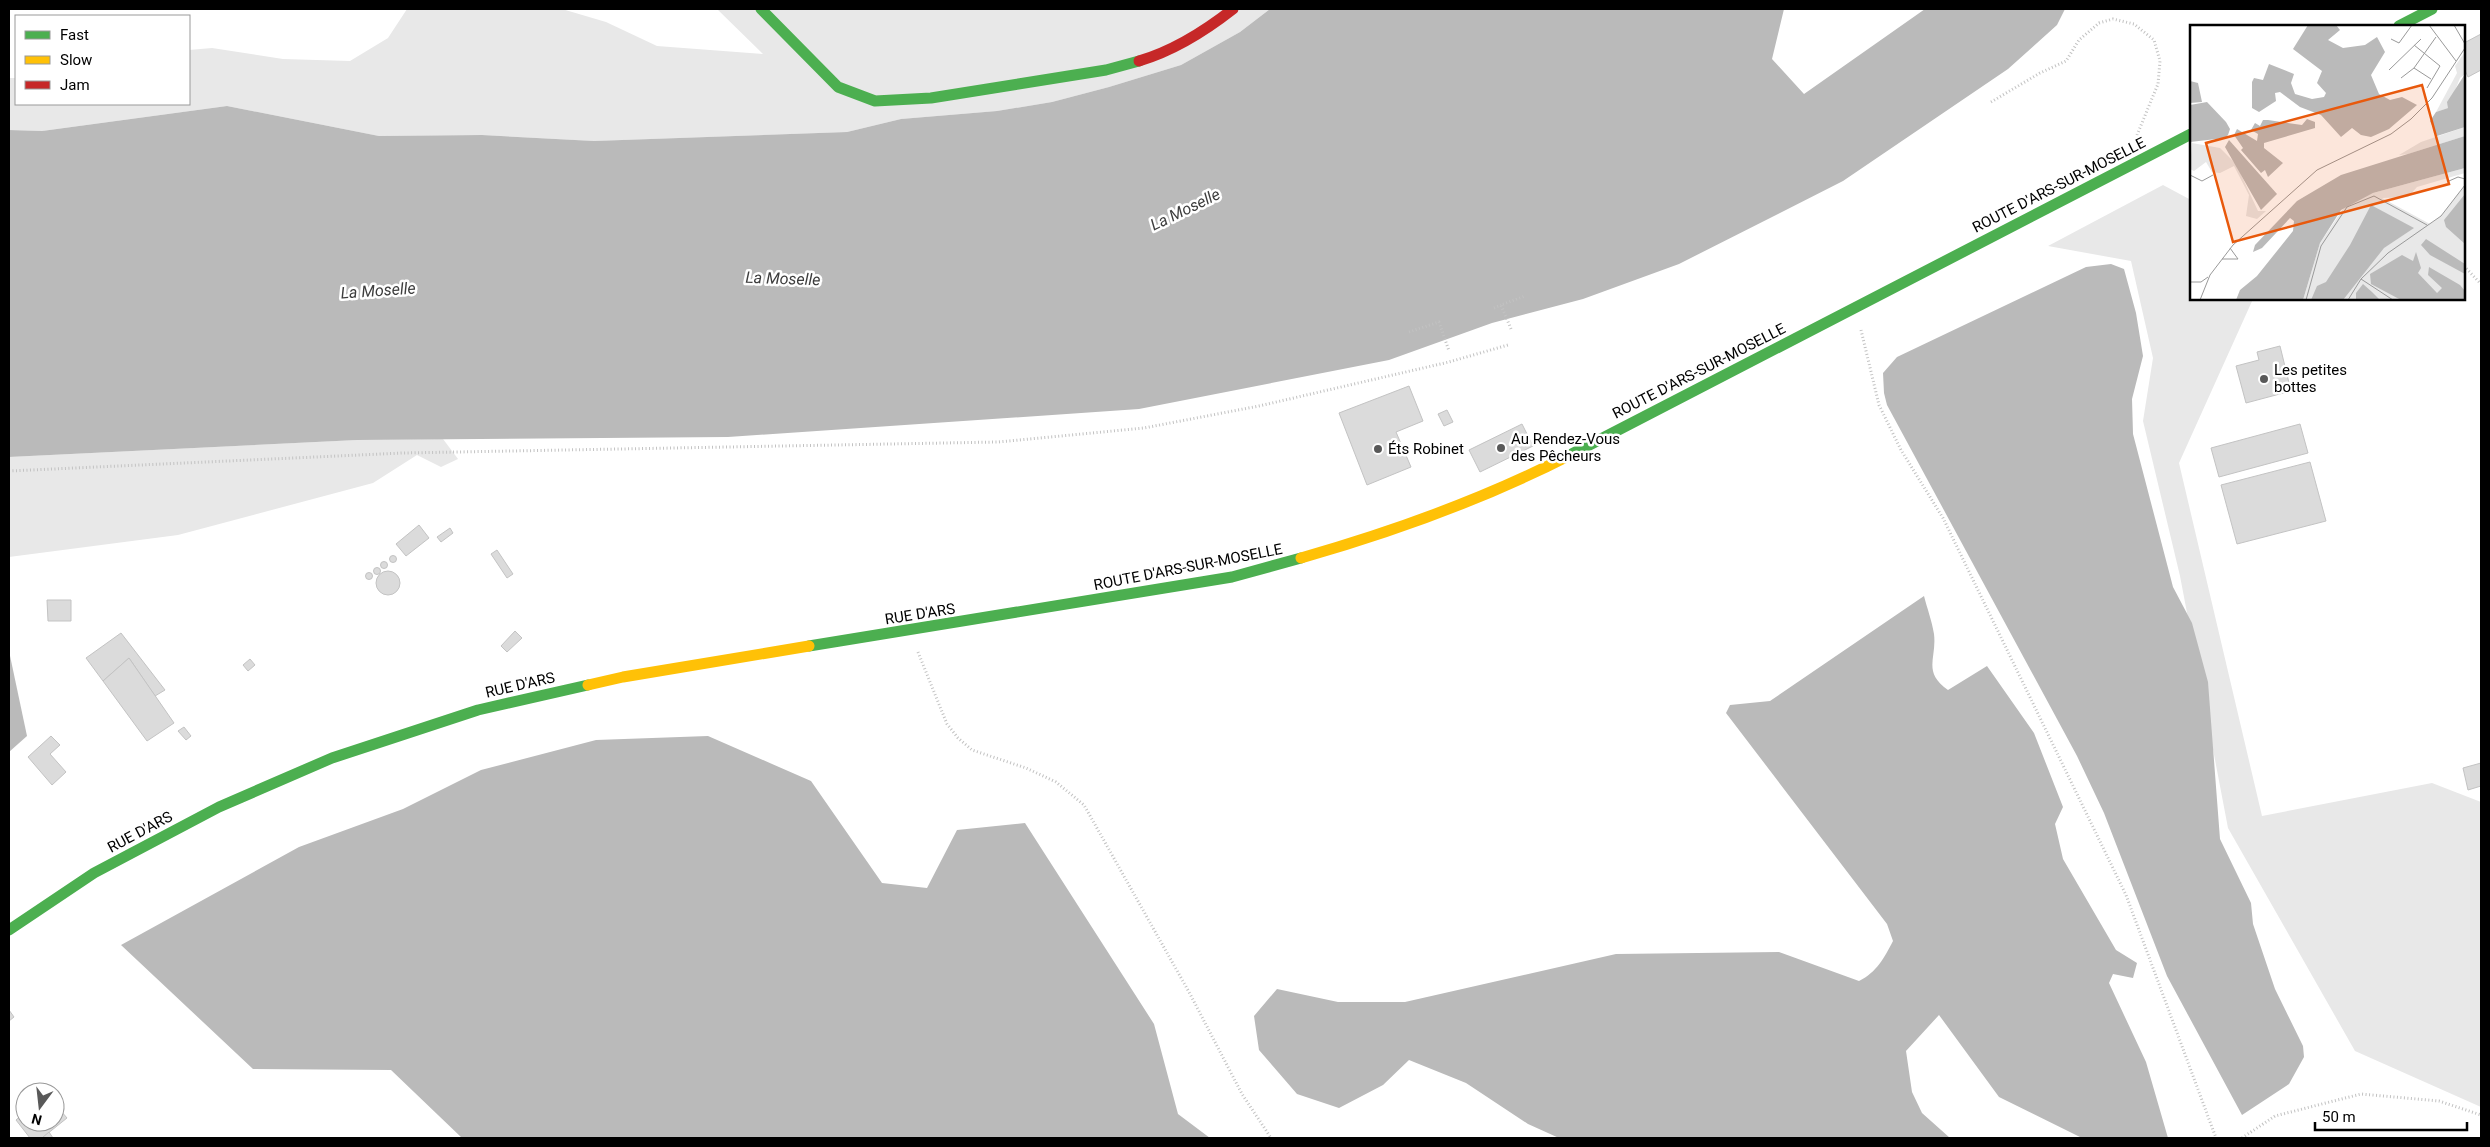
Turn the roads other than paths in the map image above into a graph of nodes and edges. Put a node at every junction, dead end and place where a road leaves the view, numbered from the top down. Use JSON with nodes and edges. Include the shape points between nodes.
{"nodes":[{"id":1,"x":761,"y":9,"type":"edge"},
{"id":2,"x":1233,"y":9,"type":"edge"},
{"id":3,"x":2432,"y":9,"type":"edge"},
{"id":4,"x":2401,"y":25,"type":"edge"},
{"id":5,"x":2190,"y":135,"type":"edge"},
{"id":6,"x":1082,"y":603,"type":"joint"},
{"id":7,"x":9,"y":930,"type":"edge"}],
"edges":[{"from":1,"to":2,"type":"main road","via":[[838,87],[875,101],[931,98],[1106,70],[1159,55]]},
{"from":3,"to":4,"type":"main road"},
{"from":5,"to":6,"type":"main road","name":"ROUTE D'ARS-SUR-MOSELLE","via":[[1531,475],[1464,504],[1307,558],[1232,577]]},
{"from":6,"to":7,"type":"main road","name":"RUE D'ARS","via":[[613,679],[478,710],[332,758],[219,807],[94,873]]}]}
